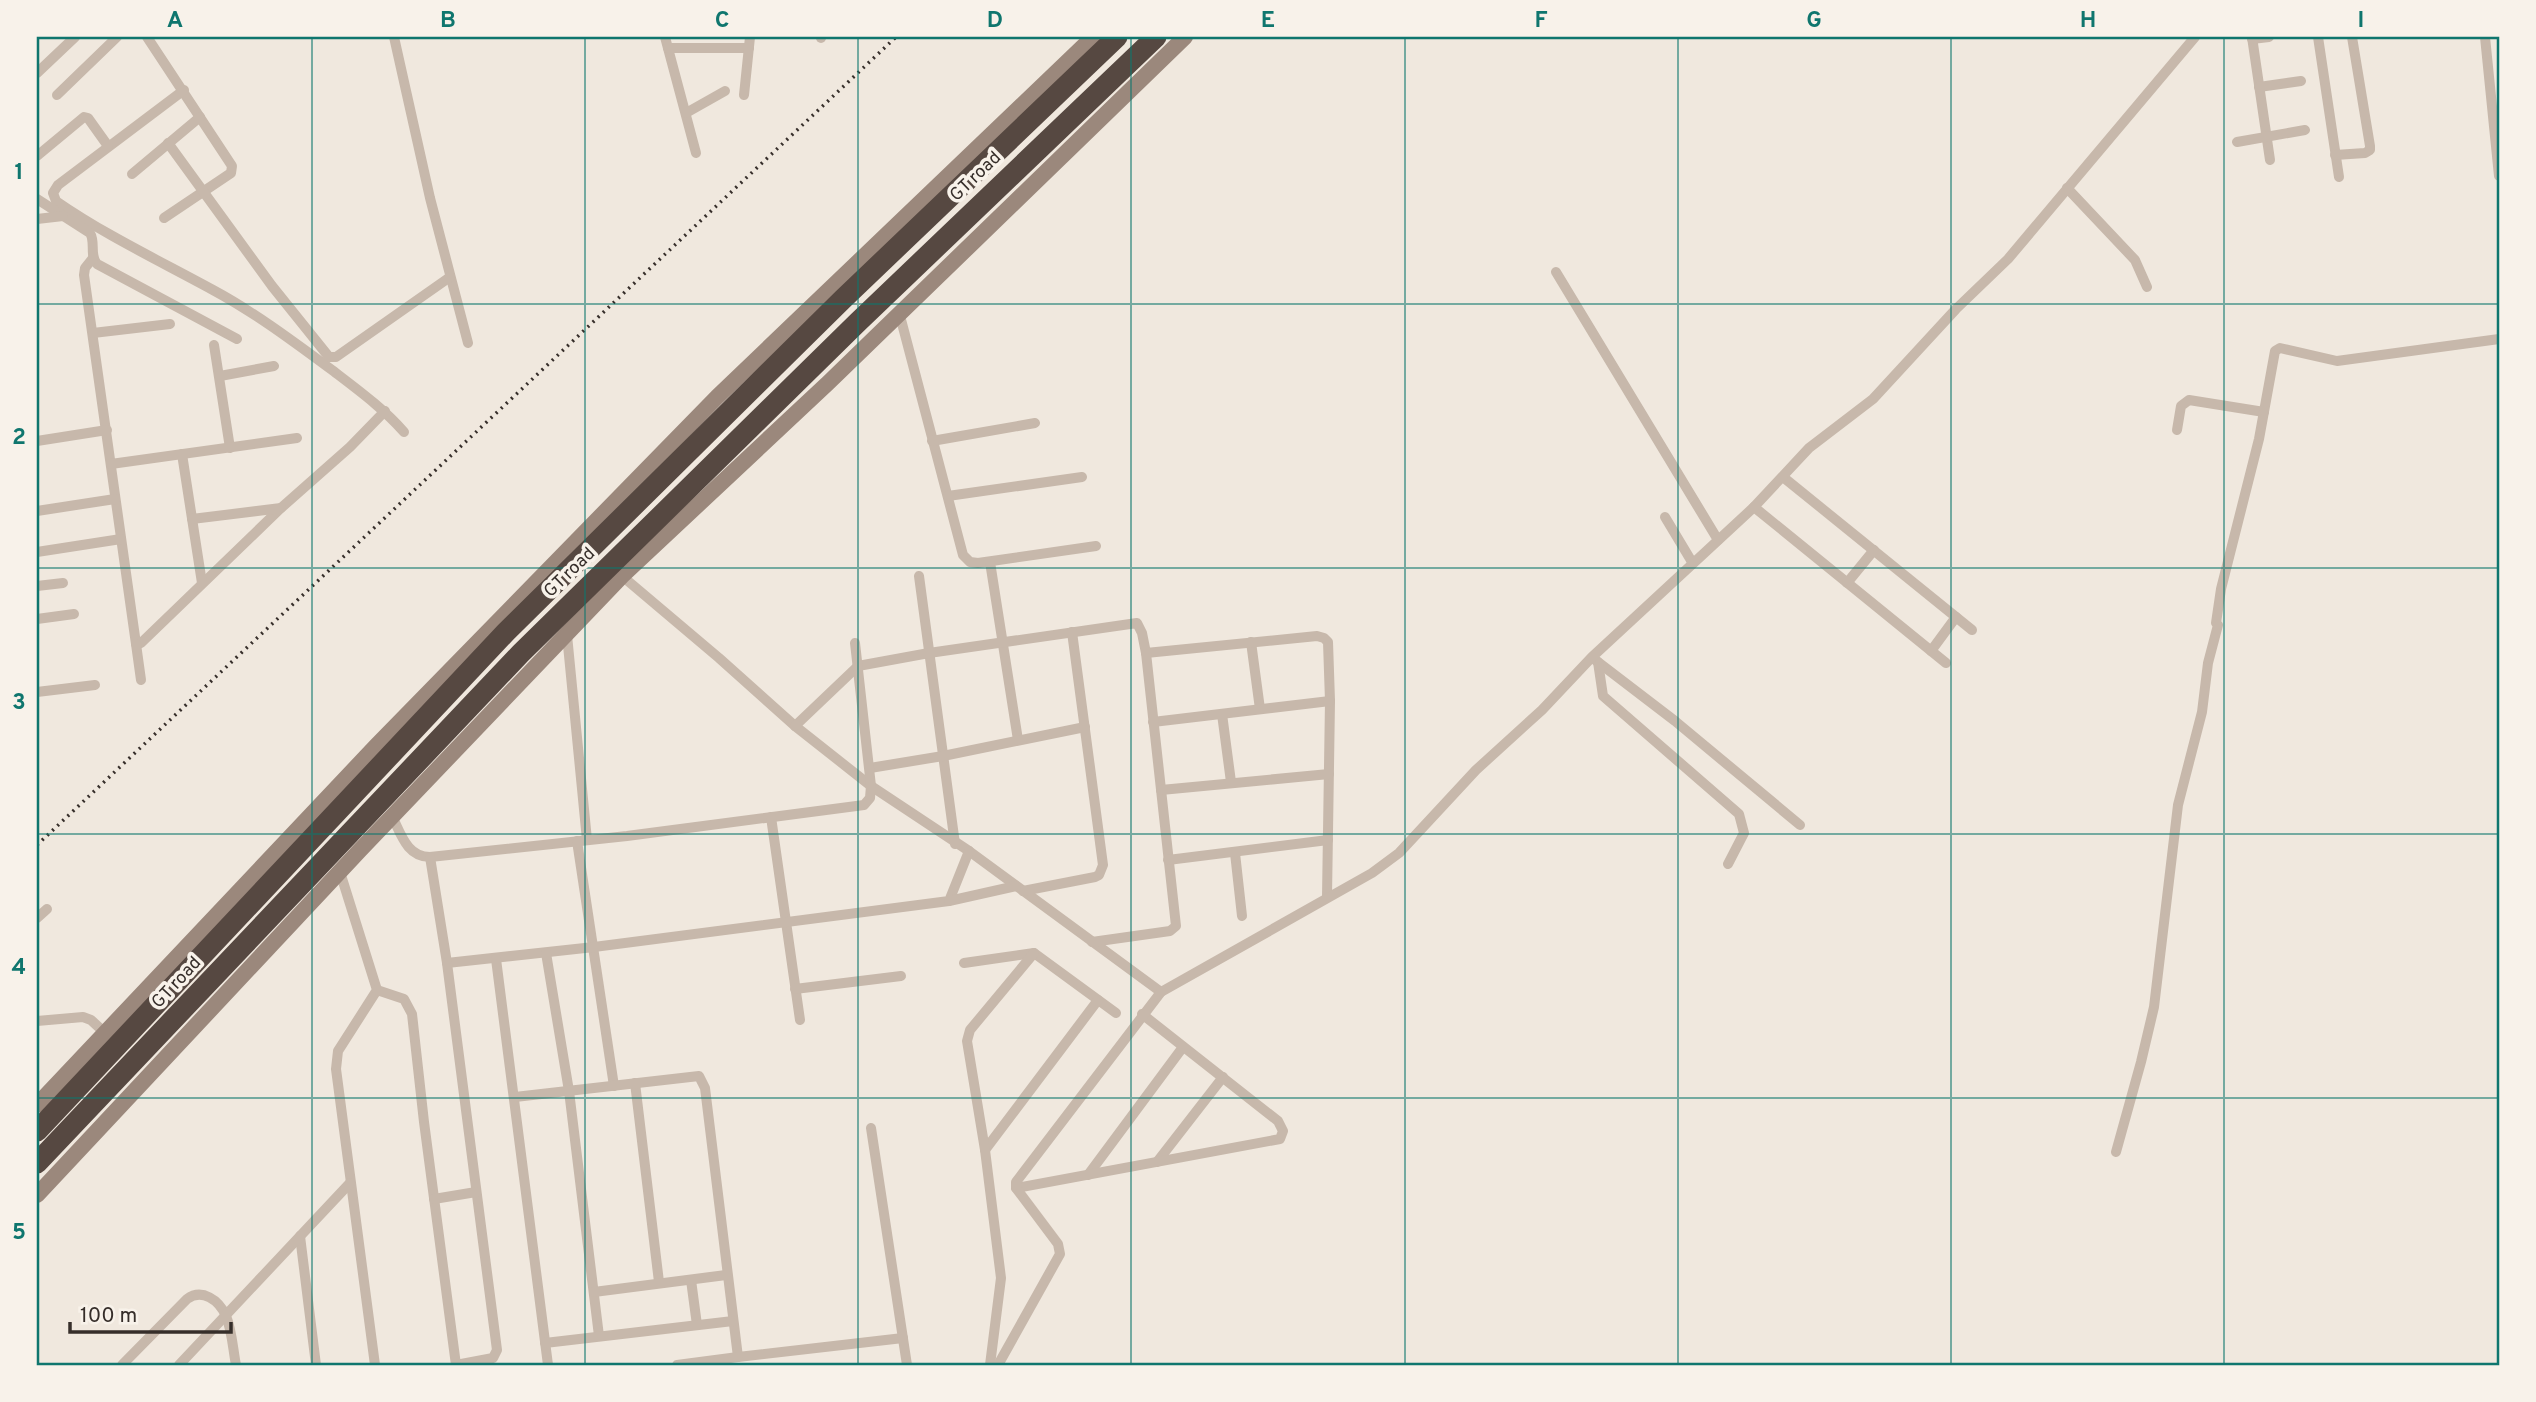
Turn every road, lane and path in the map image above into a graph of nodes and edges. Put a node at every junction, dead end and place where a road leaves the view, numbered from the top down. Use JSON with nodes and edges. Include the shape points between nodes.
{"nodes":[{"id":1,"x":75,"y":37,"type":"edge"},
{"id":2,"x":117,"y":37,"type":"edge"},
{"id":3,"x":148,"y":37,"type":"edge"},
{"id":4,"x":394,"y":37,"type":"edge"},
{"id":5,"x":1093,"y":37,"type":"edge"},
{"id":6,"x":1117,"y":37,"type":"edge"},
{"id":7,"x":1156,"y":37,"type":"edge"},
{"id":8,"x":1185,"y":37,"type":"edge"},
{"id":9,"x":2195,"y":37,"type":"edge"},
{"id":10,"x":2269,"y":37,"type":"edge"},
{"id":11,"x":2318,"y":37,"type":"edge"},
{"id":12,"x":2352,"y":37,"type":"edge"},
{"id":13,"x":2485,"y":37,"type":"edge"},
{"id":14,"x":2252,"y":38,"type":"edge"},
{"id":15,"x":667,"y":42,"type":"edge"},
{"id":16,"x":750,"y":43,"type":"edge"},
{"id":17,"x":37,"y":73,"type":"edge"},
{"id":18,"x":2301,"y":81,"type":"dead end"},
{"id":19,"x":2259,"y":87,"type":"junction"},
{"id":20,"x":184,"y":90,"type":"junction"},
{"id":21,"x":725,"y":91,"type":"dead end"},
{"id":22,"x":57,"y":95,"type":"dead end"},
{"id":23,"x":744,"y":95,"type":"dead end"},
{"id":24,"x":686,"y":113,"type":"junction"},
{"id":25,"x":200,"y":117,"type":"junction"},
{"id":26,"x":2305,"y":130,"type":"dead end"},
{"id":27,"x":2268,"y":137,"type":"junction"},
{"id":28,"x":2237,"y":142,"type":"dead end"},
{"id":29,"x":168,"y":143,"type":"junction"},
{"id":30,"x":108,"y":146,"type":"junction"},
{"id":31,"x":696,"y":153,"type":"dead end"},
{"id":32,"x":2336,"y":155,"type":"junction"},
{"id":33,"x":37,"y":156,"type":"edge"},
{"id":34,"x":2270,"y":160,"type":"dead end"},
{"id":35,"x":132,"y":174,"type":"dead end"},
{"id":36,"x":2499,"y":176,"type":"edge"},
{"id":37,"x":2339,"y":177,"type":"dead end"},
{"id":38,"x":2067,"y":188,"type":"junction"},
{"id":39,"x":203,"y":190,"type":"junction"},
{"id":40,"x":37,"y":199,"type":"edge"},
{"id":41,"x":63,"y":216,"type":"junction"},
{"id":42,"x":164,"y":218,"type":"dead end"},
{"id":43,"x":37,"y":219,"type":"edge"},
{"id":44,"x":93,"y":258,"type":"junction"},
{"id":45,"x":1556,"y":272,"type":"dead end"},
{"id":46,"x":450,"y":277,"type":"junction"},
{"id":47,"x":2147,"y":287,"type":"dead end"},
{"id":48,"x":899,"y":312,"type":"junction"},
{"id":49,"x":170,"y":324,"type":"dead end"},
{"id":50,"x":93,"y":333,"type":"junction"},
{"id":51,"x":237,"y":338,"type":"dead end"},
{"id":52,"x":2499,"y":339,"type":"edge"},
{"id":53,"x":468,"y":343,"type":"dead end"},
{"id":54,"x":214,"y":345,"type":"dead end"},
{"id":55,"x":274,"y":366,"type":"dead end"},
{"id":56,"x":220,"y":376,"type":"junction"},
{"id":57,"x":385,"y":411,"type":"junction"},
{"id":58,"x":2264,"y":412,"type":"junction"},
{"id":59,"x":1035,"y":423,"type":"dead end"},
{"id":60,"x":2177,"y":429,"type":"dead end"},
{"id":61,"x":107,"y":430,"type":"junction"},
{"id":62,"x":404,"y":432,"type":"dead end"},
{"id":63,"x":297,"y":438,"type":"dead end"},
{"id":64,"x":37,"y":441,"type":"edge"},
{"id":65,"x":932,"y":441,"type":"junction"},
{"id":66,"x":230,"y":448,"type":"junction"},
{"id":67,"x":182,"y":454,"type":"junction"},
{"id":68,"x":111,"y":464,"type":"junction"},
{"id":69,"x":1082,"y":477,"type":"dead end"},
{"id":70,"x":1783,"y":477,"type":"junction"},
{"id":71,"x":948,"y":496,"type":"junction"},
{"id":72,"x":115,"y":499,"type":"junction"},
{"id":73,"x":1754,"y":506,"type":"junction"},
{"id":74,"x":281,"y":508,"type":"junction"},
{"id":75,"x":37,"y":511,"type":"edge"},
{"id":76,"x":1665,"y":517,"type":"dead end"},
{"id":77,"x":192,"y":519,"type":"junction"},
{"id":78,"x":121,"y":539,"type":"junction"},
{"id":79,"x":1718,"y":540,"type":"junction"},
{"id":80,"x":1096,"y":546,"type":"dead end"},
{"id":81,"x":1874,"y":551,"type":"junction"},
{"id":82,"x":37,"y":552,"type":"edge"},
{"id":83,"x":990,"y":562,"type":"junction"},
{"id":84,"x":1692,"y":562,"type":"junction"},
{"id":85,"x":622,"y":576,"type":"junction"},
{"id":86,"x":919,"y":576,"type":"dead end"},
{"id":87,"x":62,"y":583,"type":"dead end"},
{"id":88,"x":202,"y":583,"type":"junction"},
{"id":89,"x":1847,"y":583,"type":"junction"},
{"id":90,"x":37,"y":586,"type":"edge"},
{"id":91,"x":74,"y":614,"type":"dead end"},
{"id":92,"x":1956,"y":617,"type":"junction"},
{"id":93,"x":37,"y":619,"type":"edge"},
{"id":94,"x":1972,"y":630,"type":"dead end"},
{"id":95,"x":1072,"y":632,"type":"junction"},
{"id":96,"x":567,"y":635,"type":"junction"},
{"id":97,"x":1002,"y":642,"type":"junction"},
{"id":98,"x":1251,"y":642,"type":"junction"},
{"id":99,"x":855,"y":643,"type":"dead end"},
{"id":100,"x":136,"y":644,"type":"junction"},
{"id":101,"x":1931,"y":651,"type":"junction"},
{"id":102,"x":929,"y":653,"type":"junction"},
{"id":103,"x":1146,"y":653,"type":"junction"},
{"id":104,"x":1595,"y":659,"type":"junction"},
{"id":105,"x":1946,"y":663,"type":"dead end"},
{"id":106,"x":858,"y":666,"type":"junction"},
{"id":107,"x":141,"y":680,"type":"dead end"},
{"id":108,"x":95,"y":685,"type":"dead end"},
{"id":109,"x":37,"y":692,"type":"edge"},
{"id":110,"x":1330,"y":701,"type":"junction"},
{"id":111,"x":1260,"y":709,"type":"junction"},
{"id":112,"x":1222,"y":714,"type":"junction"},
{"id":113,"x":1153,"y":722,"type":"junction"},
{"id":114,"x":795,"y":726,"type":"junction"},
{"id":115,"x":1085,"y":727,"type":"junction"},
{"id":116,"x":1018,"y":740,"type":"junction"},
{"id":117,"x":943,"y":756,"type":"junction"},
{"id":118,"x":870,"y":768,"type":"junction"},
{"id":119,"x":1329,"y":774,"type":"junction"},
{"id":120,"x":1231,"y":782,"type":"junction"},
{"id":121,"x":872,"y":786,"type":"junction"},
{"id":122,"x":1161,"y":790,"type":"junction"},
{"id":123,"x":392,"y":817,"type":"junction"},
{"id":124,"x":771,"y":817,"type":"junction"},
{"id":125,"x":1800,"y":825,"type":"dead end"},
{"id":126,"x":582,"y":840,"type":"junction"},
{"id":127,"x":1328,"y":841,"type":"junction"},
{"id":128,"x":955,"y":844,"type":"junction"},
{"id":129,"x":969,"y":852,"type":"junction"},
{"id":130,"x":1235,"y":853,"type":"junction"},
{"id":131,"x":430,"y":857,"type":"junction"},
{"id":132,"x":1168,"y":860,"type":"junction"},
{"id":133,"x":1728,"y":864,"type":"dead end"},
{"id":134,"x":340,"y":872,"type":"junction"},
{"id":135,"x":1020,"y":888,"type":"junction"},
{"id":136,"x":1326,"y":897,"type":"junction"},
{"id":137,"x":949,"y":901,"type":"junction"},
{"id":138,"x":47,"y":909,"type":"dead end"},
{"id":139,"x":1242,"y":916,"type":"dead end"},
{"id":140,"x":37,"y":918,"type":"edge"},
{"id":141,"x":785,"y":922,"type":"junction"},
{"id":142,"x":1092,"y":942,"type":"junction"},
{"id":143,"x":594,"y":947,"type":"junction"},
{"id":144,"x":546,"y":953,"type":"junction"},
{"id":145,"x":1034,"y":953,"type":"junction"},
{"id":146,"x":496,"y":959,"type":"junction"},
{"id":147,"x":964,"y":962,"type":"dead end"},
{"id":148,"x":447,"y":963,"type":"junction"},
{"id":149,"x":901,"y":976,"type":"dead end"},
{"id":150,"x":795,"y":989,"type":"junction"},
{"id":151,"x":377,"y":990,"type":"junction"},
{"id":152,"x":1161,"y":992,"type":"junction"},
{"id":153,"x":1098,"y":1000,"type":"junction"},
{"id":154,"x":1116,"y":1013,"type":"dead end"},
{"id":155,"x":1142,"y":1014,"type":"junction"},
{"id":156,"x":800,"y":1020,"type":"dead end"},
{"id":157,"x":37,"y":1021,"type":"edge"},
{"id":158,"x":105,"y":1033,"type":"junction"},
{"id":159,"x":1183,"y":1047,"type":"junction"},
{"id":160,"x":1223,"y":1077,"type":"junction"},
{"id":161,"x":635,"y":1083,"type":"junction"},
{"id":162,"x":614,"y":1086,"type":"junction"},
{"id":163,"x":569,"y":1091,"type":"junction"},
{"id":164,"x":515,"y":1097,"type":"junction"},
{"id":165,"x":37,"y":1105,"type":"edge"},
{"id":166,"x":871,"y":1128,"type":"dead end"},
{"id":167,"x":37,"y":1130,"type":"edge"},
{"id":168,"x":985,"y":1150,"type":"junction"},
{"id":169,"x":2116,"y":1152,"type":"dead end"},
{"id":170,"x":1157,"y":1161,"type":"junction"},
{"id":171,"x":37,"y":1163,"type":"edge"},
{"id":172,"x":1087,"y":1175,"type":"junction"},
{"id":173,"x":351,"y":1183,"type":"junction"},
{"id":174,"x":1016,"y":1188,"type":"junction"},
{"id":175,"x":476,"y":1192,"type":"junction"},
{"id":176,"x":37,"y":1195,"type":"edge"},
{"id":177,"x":434,"y":1199,"type":"junction"},
{"id":178,"x":300,"y":1236,"type":"junction"},
{"id":179,"x":726,"y":1275,"type":"junction"},
{"id":180,"x":691,"y":1280,"type":"junction"},
{"id":181,"x":659,"y":1282,"type":"junction"},
{"id":182,"x":594,"y":1292,"type":"junction"},
{"id":183,"x":226,"y":1316,"type":"junction"},
{"id":184,"x":733,"y":1321,"type":"junction"},
{"id":185,"x":697,"y":1325,"type":"junction"},
{"id":186,"x":599,"y":1336,"type":"junction"},
{"id":187,"x":903,"y":1338,"type":"junction"},
{"id":188,"x":545,"y":1343,"type":"junction"},
{"id":189,"x":737,"y":1357,"type":"junction"},
{"id":190,"x":122,"y":1365,"type":"edge"},
{"id":191,"x":179,"y":1365,"type":"edge"},
{"id":192,"x":236,"y":1365,"type":"edge"},
{"id":193,"x":316,"y":1365,"type":"edge"},
{"id":194,"x":375,"y":1365,"type":"edge"},
{"id":195,"x":456,"y":1365,"type":"edge"},
{"id":196,"x":548,"y":1365,"type":"edge"},
{"id":197,"x":677,"y":1365,"type":"edge"},
{"id":198,"x":907,"y":1365,"type":"edge"},
{"id":199,"x":989,"y":1365,"type":"edge"}],
"edges":[{"from":1,"to":17,"type":"street"},
{"from":2,"to":22,"type":"street"},
{"from":3,"to":20,"type":"street"},
{"from":4,"to":46,"type":"street"},
{"from":5,"to":158,"type":"main road","via":[[717,397],[376,746]]},
{"from":6,"to":167,"type":"highway","name":"GT road","via":[[506,632]]},
{"from":7,"to":171,"type":"highway","name":"GT road","via":[[521,653]]},
{"from":8,"to":48,"type":"main road"},
{"from":9,"to":38,"type":"street"},
{"from":10,"to":14,"type":"street"},
{"from":11,"to":32,"type":"street"},
{"from":12,"to":32,"type":"street","via":[[2370,150]]},
{"from":13,"to":36,"type":"street"},
{"from":14,"to":19,"type":"street"},
{"from":15,"to":16,"type":"street"},
{"from":15,"to":24,"type":"street"},
{"from":16,"to":23,"type":"street"},
{"from":18,"to":19,"type":"street"},
{"from":19,"to":27,"type":"street"},
{"from":20,"to":25,"type":"street"},
{"from":20,"to":30,"type":"street"},
{"from":21,"to":24,"type":"street"},
{"from":24,"to":31,"type":"street"},
{"from":25,"to":29,"type":"street"},
{"from":25,"to":39,"type":"street","via":[[232,166],[231,173]]},
{"from":26,"to":27,"type":"street"},
{"from":27,"to":28,"type":"street"},
{"from":27,"to":34,"type":"street"},
{"from":29,"to":35,"type":"street"},
{"from":29,"to":39,"type":"street"},
{"from":30,"to":33,"type":"street","via":[[84,117]]},
{"from":30,"to":57,"type":"street","via":[[58,185],[53,192],[56,201],[245,310]]},
{"from":32,"to":37,"type":"street"},
{"from":38,"to":47,"type":"street","via":[[2135,260]]},
{"from":38,"to":70,"type":"street","via":[[2003,265],[1873,399],[1809,448]]},
{"from":39,"to":42,"type":"street"},
{"from":39,"to":46,"type":"street","via":[[329,357],[337,357]]},
{"from":40,"to":41,"type":"street"},
{"from":41,"to":43,"type":"street"},
{"from":41,"to":44,"type":"street","via":[[92,236]]},
{"from":44,"to":50,"type":"street","via":[[84,272]]},
{"from":44,"to":51,"type":"street","via":[[103,268]]},
{"from":45,"to":79,"type":"street"},
{"from":46,"to":53,"type":"street"},
{"from":48,"to":65,"type":"street"},
{"from":48,"to":85,"type":"main road"},
{"from":49,"to":50,"type":"street"},
{"from":50,"to":61,"type":"street"},
{"from":52,"to":58,"type":"street","via":[[2337,361],[2280,348],[2275,351]]},
{"from":54,"to":56,"type":"street"},
{"from":55,"to":56,"type":"street"},
{"from":56,"to":66,"type":"street"},
{"from":57,"to":62,"type":"street"},
{"from":57,"to":74,"type":"street"},
{"from":58,"to":60,"type":"street","via":[[2189,401],[2181,406]]},
{"from":58,"to":169,"type":"street","via":[[2221,589],[2203,705],[2178,805],[2154,1007]]},
{"from":59,"to":65,"type":"street"},
{"from":61,"to":64,"type":"street"},
{"from":61,"to":68,"type":"street"},
{"from":63,"to":66,"type":"street"},
{"from":65,"to":71,"type":"street"},
{"from":66,"to":67,"type":"street"},
{"from":67,"to":68,"type":"street"},
{"from":67,"to":77,"type":"street"},
{"from":68,"to":72,"type":"street"},
{"from":69,"to":71,"type":"street"},
{"from":70,"to":73,"type":"street"},
{"from":70,"to":81,"type":"street"},
{"from":71,"to":83,"type":"street","via":[[963,555],[970,562]]},
{"from":72,"to":75,"type":"street"},
{"from":72,"to":78,"type":"street"},
{"from":73,"to":79,"type":"street"},
{"from":73,"to":89,"type":"street"},
{"from":74,"to":77,"type":"street"},
{"from":74,"to":88,"type":"street"},
{"from":76,"to":84,"type":"street"},
{"from":77,"to":88,"type":"street"},
{"from":78,"to":82,"type":"street"},
{"from":78,"to":100,"type":"street"},
{"from":79,"to":84,"type":"street"},
{"from":80,"to":83,"type":"street"},
{"from":81,"to":89,"type":"street"},
{"from":81,"to":92,"type":"street"},
{"from":83,"to":97,"type":"street"},
{"from":84,"to":104,"type":"street"},
{"from":85,"to":96,"type":"main road"},
{"from":85,"to":114,"type":"street"},
{"from":86,"to":102,"type":"street"},
{"from":87,"to":90,"type":"street"},
{"from":88,"to":100,"type":"street"},
{"from":89,"to":101,"type":"street"},
{"from":91,"to":93,"type":"street"},
{"from":92,"to":94,"type":"street"},
{"from":92,"to":101,"type":"street"},
{"from":95,"to":97,"type":"street"},
{"from":95,"to":103,"type":"street","via":[[1137,623]]},
{"from":95,"to":115,"type":"street"},
{"from":96,"to":123,"type":"main road"},
{"from":96,"to":126,"type":"street"},
{"from":97,"to":102,"type":"street"},
{"from":97,"to":116,"type":"street"},
{"from":98,"to":103,"type":"street"},
{"from":98,"to":110,"type":"street","via":[[1324,638],[1330,649]]},
{"from":98,"to":111,"type":"street"},
{"from":99,"to":106,"type":"street"},
{"from":100,"to":107,"type":"street"},
{"from":101,"to":105,"type":"street"},
{"from":102,"to":106,"type":"street"},
{"from":102,"to":117,"type":"street"},
{"from":103,"to":113,"type":"street"},
{"from":104,"to":125,"type":"street"},
{"from":104,"to":133,"type":"street","via":[[1603,696],[1740,814],[1744,833]]},
{"from":104,"to":136,"type":"street","via":[[1476,770],[1399,853]]},
{"from":106,"to":114,"type":"street"},
{"from":106,"to":118,"type":"street"},
{"from":108,"to":109,"type":"street"},
{"from":110,"to":111,"type":"street"},
{"from":110,"to":119,"type":"street"},
{"from":111,"to":112,"type":"street"},
{"from":112,"to":113,"type":"street"},
{"from":112,"to":120,"type":"street"},
{"from":113,"to":122,"type":"street"},
{"from":114,"to":121,"type":"street"},
{"from":115,"to":116,"type":"street"},
{"from":115,"to":135,"type":"street","via":[[1102,870],[1095,877]]},
{"from":116,"to":117,"type":"street"},
{"from":117,"to":118,"type":"street"},
{"from":117,"to":128,"type":"street"},
{"from":118,"to":121,"type":"street"},
{"from":119,"to":120,"type":"street"},
{"from":119,"to":127,"type":"street"},
{"from":120,"to":122,"type":"street"},
{"from":121,"to":124,"type":"street","via":[[864,805]]},
{"from":121,"to":128,"type":"street"},
{"from":122,"to":132,"type":"street"},
{"from":123,"to":131,"type":"street","via":[[412,852]]},
{"from":123,"to":134,"type":"main road"},
{"from":124,"to":126,"type":"street"},
{"from":124,"to":141,"type":"street"},
{"from":126,"to":131,"type":"street"},
{"from":126,"to":143,"type":"street"},
{"from":127,"to":130,"type":"street"},
{"from":127,"to":136,"type":"street"},
{"from":128,"to":129,"type":"street"},
{"from":129,"to":135,"type":"street"},
{"from":129,"to":137,"type":"street"},
{"from":130,"to":132,"type":"street"},
{"from":130,"to":139,"type":"street"},
{"from":131,"to":148,"type":"street"},
{"from":132,"to":142,"type":"street","via":[[1174,929]]},
{"from":134,"to":151,"type":"street"},
{"from":134,"to":176,"type":"main road"},
{"from":135,"to":137,"type":"street"},
{"from":135,"to":142,"type":"street"},
{"from":136,"to":152,"type":"street"},
{"from":137,"to":141,"type":"street"},
{"from":138,"to":140,"type":"street"},
{"from":141,"to":143,"type":"street"},
{"from":141,"to":150,"type":"street"},
{"from":142,"to":152,"type":"street"},
{"from":143,"to":144,"type":"street"},
{"from":143,"to":162,"type":"street"},
{"from":144,"to":146,"type":"street"},
{"from":144,"to":163,"type":"street"},
{"from":145,"to":147,"type":"street"},
{"from":145,"to":153,"type":"street"},
{"from":145,"to":168,"type":"street","via":[[968,1034]]},
{"from":146,"to":148,"type":"street"},
{"from":146,"to":164,"type":"street"},
{"from":148,"to":175,"type":"street"},
{"from":149,"to":150,"type":"street"},
{"from":150,"to":156,"type":"street"},
{"from":151,"to":173,"type":"street","via":[[336,1059]]},
{"from":151,"to":177,"type":"street","via":[[404,999],[412,1014]]},
{"from":152,"to":155,"type":"street"},
{"from":153,"to":154,"type":"street"},
{"from":153,"to":168,"type":"street"},
{"from":155,"to":159,"type":"street"},
{"from":155,"to":174,"type":"street","via":[[1017,1179]]},
{"from":157,"to":158,"type":"street","via":[[83,1017]]},
{"from":158,"to":165,"type":"main road"},
{"from":159,"to":160,"type":"street"},
{"from":159,"to":172,"type":"street"},
{"from":160,"to":170,"type":"street"},
{"from":160,"to":170,"type":"street","via":[[1278,1121],[1283,1131],[1280,1139]]},
{"from":161,"to":162,"type":"street"},
{"from":161,"to":179,"type":"street","via":[[693,1075],[703,1080]]},
{"from":161,"to":181,"type":"street"},
{"from":162,"to":163,"type":"street"},
{"from":163,"to":164,"type":"street"},
{"from":163,"to":182,"type":"street"},
{"from":164,"to":188,"type":"street"},
{"from":166,"to":187,"type":"street"},
{"from":168,"to":199,"type":"street","via":[[1002,1278]]},
{"from":170,"to":172,"type":"street"},
{"from":172,"to":174,"type":"street"},
{"from":173,"to":178,"type":"street"},
{"from":173,"to":194,"type":"street"},
{"from":174,"to":199,"type":"street","via":[[1058,1244],[1060,1254]]},
{"from":175,"to":177,"type":"street"},
{"from":175,"to":195,"type":"street","via":[[496,1350],[493,1358]]},
{"from":177,"to":195,"type":"street"},
{"from":178,"to":183,"type":"street"},
{"from":178,"to":193,"type":"street"},
{"from":179,"to":180,"type":"street"},
{"from":179,"to":184,"type":"street"},
{"from":180,"to":181,"type":"street"},
{"from":180,"to":185,"type":"street"},
{"from":181,"to":182,"type":"street"},
{"from":182,"to":186,"type":"street"},
{"from":183,"to":190,"type":"street","via":[[206,1295],[193,1294]]},
{"from":183,"to":191,"type":"street"},
{"from":183,"to":192,"type":"street"},
{"from":184,"to":185,"type":"street"},
{"from":184,"to":189,"type":"street"},
{"from":185,"to":186,"type":"street"},
{"from":186,"to":188,"type":"street"},
{"from":187,"to":189,"type":"street"},
{"from":187,"to":198,"type":"street"},
{"from":188,"to":196,"type":"street"},
{"from":189,"to":197,"type":"street"}]}
